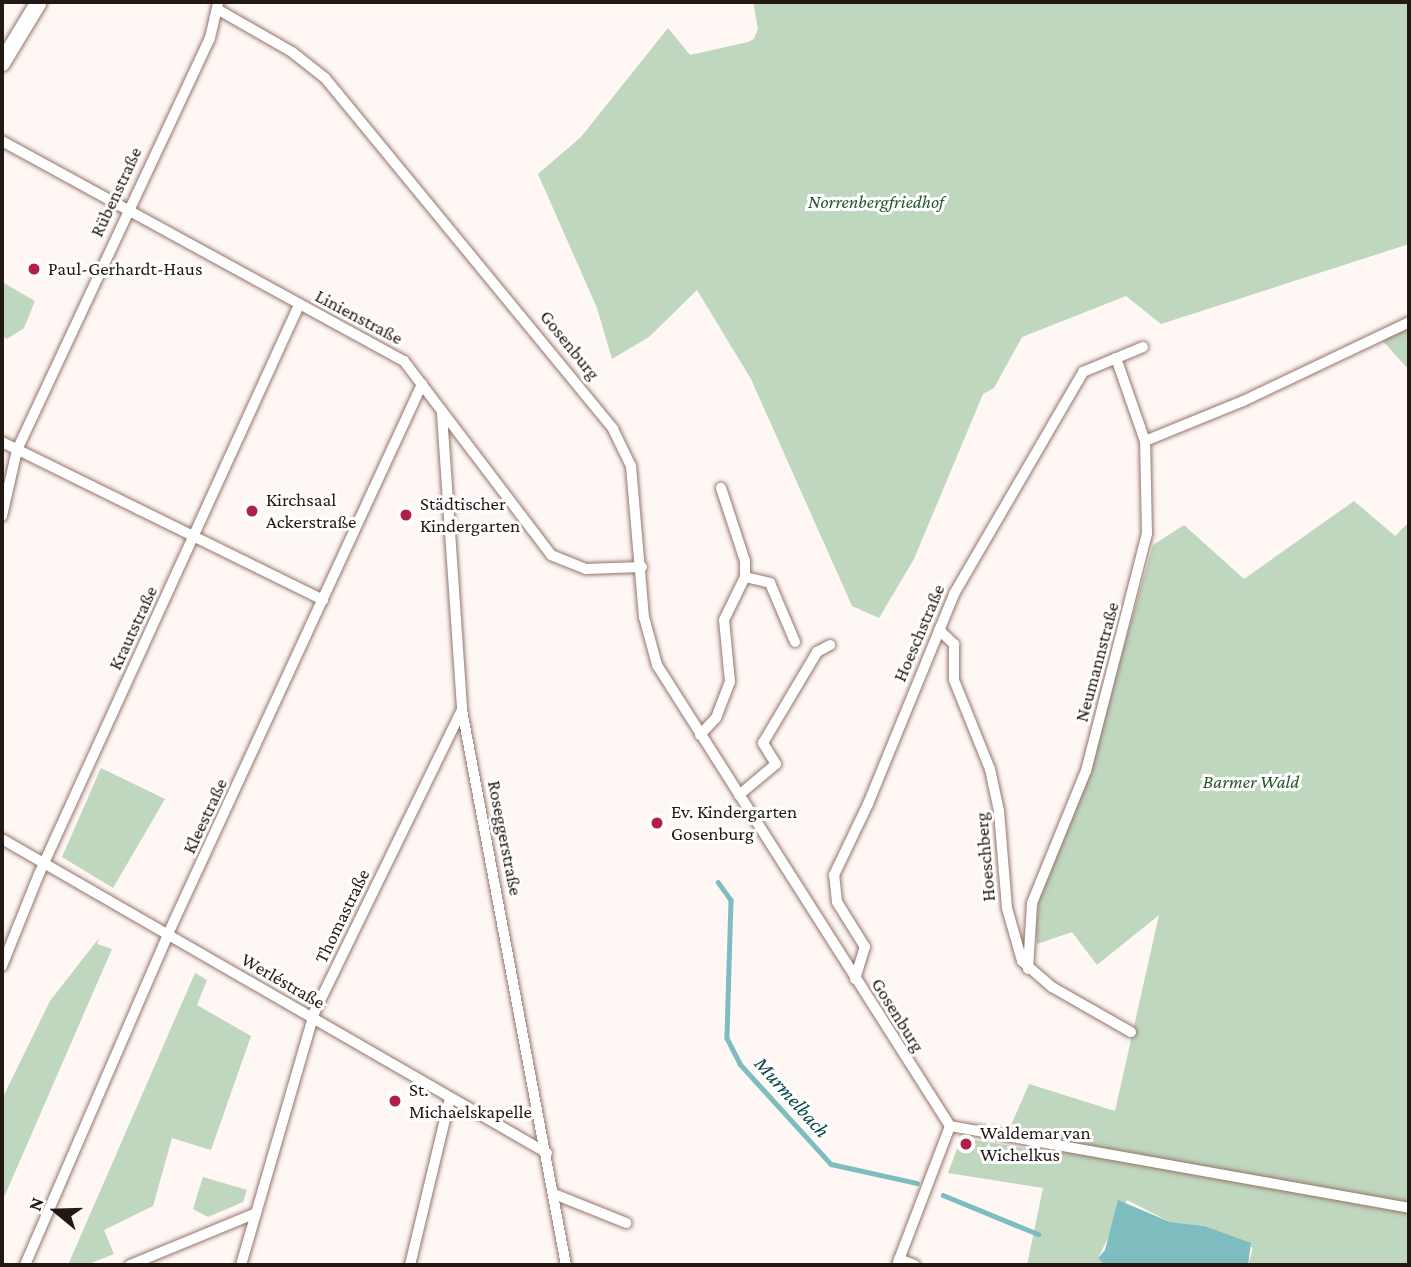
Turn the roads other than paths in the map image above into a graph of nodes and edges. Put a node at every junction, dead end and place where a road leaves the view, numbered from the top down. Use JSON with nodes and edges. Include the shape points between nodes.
{"nodes":[{"id":1,"x":39,"y":2,"type":"edge"},
{"id":2,"x":218,"y":6,"type":"edge"},
{"id":3,"x":2,"y":63,"type":"edge"},
{"id":4,"x":2,"y":141,"type":"edge"},
{"id":5,"x":127,"y":208,"type":"junction"},
{"id":6,"x":299,"y":305,"type":"junction"},
{"id":7,"x":1409,"y":322,"type":"edge"},
{"id":8,"x":1143,"y":347,"type":"dead end"},
{"id":9,"x":1116,"y":358,"type":"junction"},
{"id":10,"x":422,"y":384,"type":"junction"},
{"id":11,"x":442,"y":414,"type":"junction"},
{"id":12,"x":1145,"y":441,"type":"junction"},
{"id":13,"x":2,"y":442,"type":"edge"},
{"id":14,"x":18,"y":450,"type":"junction"},
{"id":15,"x":721,"y":488,"type":"dead end"},
{"id":16,"x":2,"y":516,"type":"edge"},
{"id":17,"x":194,"y":535,"type":"junction"},
{"id":18,"x":642,"y":567,"type":"junction"},
{"id":19,"x":745,"y":577,"type":"junction"},
{"id":20,"x":323,"y":600,"type":"junction"},
{"id":21,"x":939,"y":630,"type":"junction"},
{"id":22,"x":795,"y":642,"type":"dead end"},
{"id":23,"x":830,"y":645,"type":"dead end"},
{"id":24,"x":462,"y":710,"type":"junction"},
{"id":25,"x":701,"y":735,"type":"junction"},
{"id":26,"x":740,"y":795,"type":"junction"},
{"id":27,"x":2,"y":839,"type":"edge"},
{"id":28,"x":45,"y":863,"type":"junction"},
{"id":29,"x":168,"y":934,"type":"junction"},
{"id":30,"x":2,"y":966,"type":"edge"},
{"id":31,"x":1028,"y":969,"type":"junction"},
{"id":32,"x":855,"y":979,"type":"junction"},
{"id":33,"x":313,"y":1019,"type":"junction"},
{"id":34,"x":1131,"y":1032,"type":"dead end"},
{"id":35,"x":450,"y":1098,"type":"junction"},
{"id":36,"x":950,"y":1126,"type":"junction"},
{"id":37,"x":547,"y":1153,"type":"junction"},
{"id":38,"x":554,"y":1194,"type":"junction"},
{"id":39,"x":1409,"y":1208,"type":"edge"},
{"id":40,"x":254,"y":1214,"type":"junction"},
{"id":41,"x":626,"y":1223,"type":"dead end"},
{"id":42,"x":898,"y":1262,"type":"edge"},
{"id":43,"x":24,"y":1265,"type":"edge"},
{"id":44,"x":130,"y":1265,"type":"edge"},
{"id":45,"x":241,"y":1265,"type":"edge"},
{"id":46,"x":410,"y":1265,"type":"edge"},
{"id":47,"x":566,"y":1265,"type":"edge"},
{"id":48,"x":915,"y":1265,"type":"edge"}],
"edges":[{"from":1,"to":3,"type":"main road"},
{"from":2,"to":5,"type":"street","name":"Rübenstraße","via":[[210,38]]},
{"from":2,"to":18,"type":"street","name":"Gosenburg","via":[[325,78],[579,384],[613,429],[631,467]]},
{"from":4,"to":5,"type":"street","name":"Linienstraße"},
{"from":5,"to":6,"type":"street","name":"Linienstraße"},
{"from":5,"to":14,"type":"street","name":"Rübenstraße"},
{"from":6,"to":10,"type":"street","name":"Linienstraße","via":[[404,361]]},
{"from":6,"to":17,"type":"street","name":"Krautstraße"},
{"from":7,"to":12,"type":"street","via":[[1243,401]]},
{"from":8,"to":9,"type":"street","name":"Hoeschstraße"},
{"from":9,"to":12,"type":"street","name":"Neumannstraße"},
{"from":9,"to":21,"type":"street","name":"Hoeschstraße","via":[[1083,372],[1076,381],[968,567]]},
{"from":10,"to":11,"type":"street","name":"Linienstraße"},
{"from":10,"to":20,"type":"street","name":"Kleestraße"},
{"from":11,"to":18,"type":"street","name":"Linienstraße","via":[[551,555],[573,568]]},
{"from":11,"to":24,"type":"street","name":"Roseggerstraße"},
{"from":12,"to":31,"type":"street","name":"Neumannstraße","via":[[1147,534],[1086,771],[1032,903]]},
{"from":13,"to":14,"type":"street"},
{"from":14,"to":16,"type":"street","name":"Rübenstraße"},
{"from":14,"to":17,"type":"street"},
{"from":15,"to":19,"type":"street","via":[[745,561]]},
{"from":17,"to":20,"type":"street"},
{"from":17,"to":28,"type":"street","name":"Krautstraße"},
{"from":18,"to":25,"type":"street","name":"Gosenburg","via":[[644,617],[657,665]]},
{"from":19,"to":22,"type":"street","via":[[770,583]]},
{"from":19,"to":25,"type":"street","via":[[724,620],[730,682],[716,718]]},
{"from":20,"to":29,"type":"street","name":"Kleestraße"},
{"from":21,"to":31,"type":"street","name":"Hoeschberg","via":[[954,644],[954,680],[990,769],[1012,937]]},
{"from":21,"to":32,"type":"street","name":"Hoeschstraße","via":[[834,875],[837,902],[865,947]]},
{"from":23,"to":26,"type":"street","via":[[817,652],[763,743],[776,764]]},
{"from":24,"to":33,"type":"street","name":"Thomastraße"},
{"from":24,"to":37,"type":"street","name":"Roseggerstraße"},
{"from":25,"to":26,"type":"street","name":"Gosenburg"},
{"from":26,"to":32,"type":"street","name":"Gosenburg"},
{"from":27,"to":28,"type":"street","name":"Werléstraße"},
{"from":28,"to":29,"type":"street","name":"Werléstraße"},
{"from":28,"to":30,"type":"street","name":"Krautstraße"},
{"from":29,"to":33,"type":"street","name":"Werléstraße"},
{"from":29,"to":43,"type":"street","name":"Kleestraße"},
{"from":31,"to":34,"type":"street"},
{"from":32,"to":36,"type":"street","name":"Gosenburg"},
{"from":33,"to":35,"type":"street","name":"Werléstraße"},
{"from":33,"to":40,"type":"street","name":"Thomastraße"},
{"from":35,"to":37,"type":"street","name":"Werléstraße"},
{"from":35,"to":46,"type":"street"},
{"from":36,"to":39,"type":"street"},
{"from":36,"to":42,"type":"street"},
{"from":37,"to":38,"type":"street","name":"Roseggerstraße"},
{"from":38,"to":41,"type":"street"},
{"from":38,"to":47,"type":"street","name":"Roseggerstraße"},
{"from":40,"to":44,"type":"street"},
{"from":40,"to":45,"type":"street","name":"Thomastraße"},
{"from":42,"to":48,"type":"street"}]}
